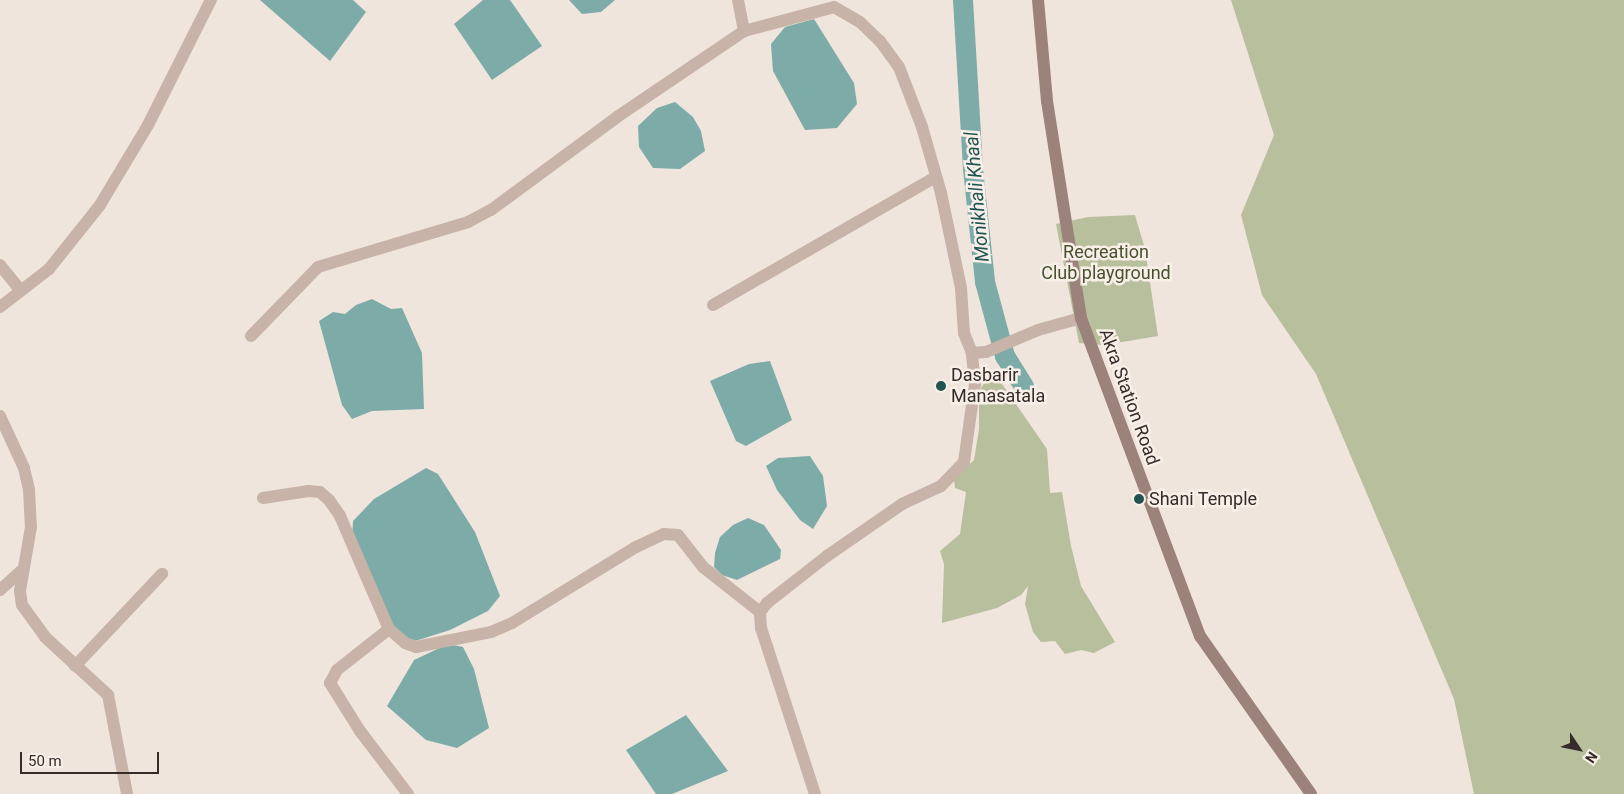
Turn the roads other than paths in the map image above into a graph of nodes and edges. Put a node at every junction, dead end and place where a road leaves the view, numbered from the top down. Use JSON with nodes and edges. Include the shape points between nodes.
{"nodes":[{"id":1,"x":210,"y":0,"type":"edge"},
{"id":2,"x":738,"y":0,"type":"edge"},
{"id":3,"x":1038,"y":0,"type":"edge"},
{"id":4,"x":744,"y":30,"type":"junction"},
{"id":5,"x":936,"y":177,"type":"junction"},
{"id":6,"x":0,"y":265,"type":"edge"},
{"id":7,"x":21,"y":291,"type":"junction"},
{"id":8,"x":714,"y":305,"type":"dead end"},
{"id":9,"x":0,"y":307,"type":"edge"},
{"id":10,"x":1082,"y":318,"type":"junction"},
{"id":11,"x":251,"y":336,"type":"dead end"},
{"id":12,"x":972,"y":353,"type":"junction"},
{"id":13,"x":0,"y":416,"type":"edge"},
{"id":14,"x":263,"y":498,"type":"dead end"},
{"id":15,"x":23,"y":568,"type":"junction"},
{"id":16,"x":162,"y":574,"type":"dead end"},
{"id":17,"x":0,"y":590,"type":"edge"},
{"id":18,"x":760,"y":612,"type":"junction"},
{"id":19,"x":389,"y":629,"type":"junction"},
{"id":20,"x":76,"y":666,"type":"junction"},
{"id":21,"x":127,"y":794,"type":"edge"},
{"id":22,"x":408,"y":794,"type":"edge"},
{"id":23,"x":815,"y":794,"type":"edge"},
{"id":24,"x":1311,"y":794,"type":"edge"}],
"edges":[{"from":1,"to":7,"type":"street","via":[[157,108],[100,205],[55,263]]},
{"from":2,"to":4,"type":"street"},
{"from":3,"to":10,"type":"main road","name":"Akra Station Road","via":[[1046,101]]},
{"from":4,"to":5,"type":"street","via":[[834,6],[860,22],[880,41],[899,67],[922,127]]},
{"from":4,"to":11,"type":"street","via":[[617,117],[492,210],[468,222],[318,267]]},
{"from":5,"to":8,"type":"street"},
{"from":5,"to":12,"type":"street","via":[[961,288],[964,334]]},
{"from":6,"to":7,"type":"street"},
{"from":7,"to":9,"type":"street"},
{"from":10,"to":12,"type":"street","via":[[1038,330],[986,352]]},
{"from":10,"to":24,"type":"main road","name":"Akra Station Road","via":[[1200,636]]},
{"from":12,"to":18,"type":"street","via":[[975,384],[964,462],[941,486],[902,504],[827,556]]},
{"from":13,"to":15,"type":"street","via":[[24,468],[29,490],[31,527]]},
{"from":14,"to":19,"type":"street","via":[[308,491],[320,492],[329,500],[340,516]]},
{"from":15,"to":17,"type":"street"},
{"from":15,"to":20,"type":"street","via":[[22,605],[44,638]]},
{"from":16,"to":20,"type":"street"},
{"from":18,"to":19,"type":"street","via":[[703,567],[678,535],[664,534],[636,547],[512,623],[491,632],[416,646],[406,643]]},
{"from":18,"to":23,"type":"street","via":[[761,628]]},
{"from":19,"to":22,"type":"street","via":[[337,670],[330,683],[360,731]]},
{"from":20,"to":21,"type":"street","via":[[108,695]]}]}
